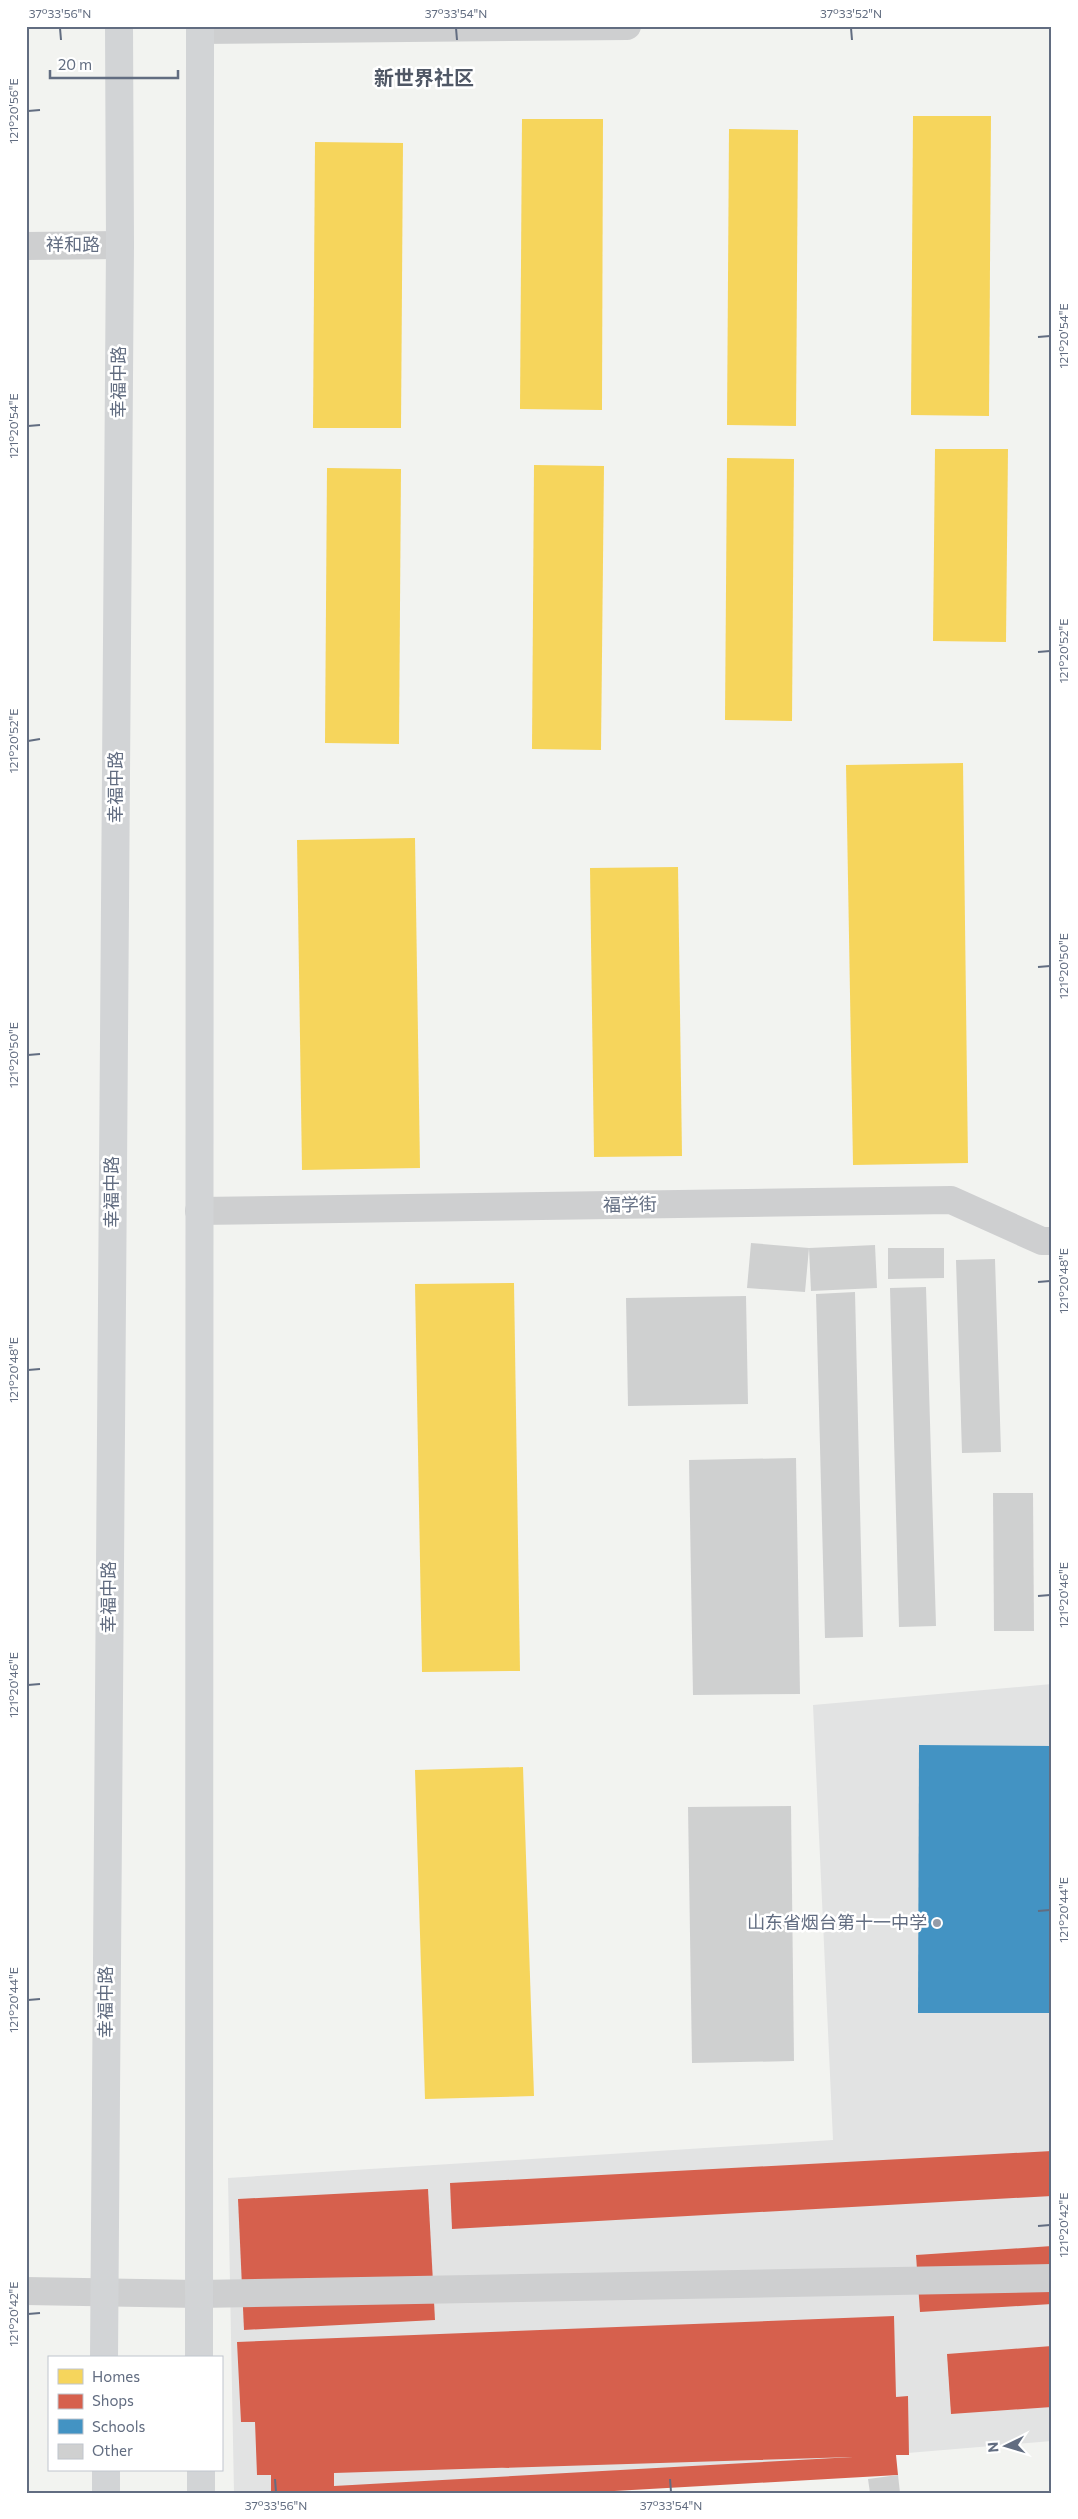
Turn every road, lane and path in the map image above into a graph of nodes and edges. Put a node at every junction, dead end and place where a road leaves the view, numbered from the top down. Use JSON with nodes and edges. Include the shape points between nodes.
{"nodes":[{"id":1,"x":120,"y":26,"type":"edge"},
{"id":2,"x":627,"y":26,"type":"edge"},
{"id":3,"x":200,"y":28,"type":"edge"},
{"id":4,"x":120,"y":245,"type":"junction"},
{"id":5,"x":26,"y":246,"type":"edge"},
{"id":6,"x":199,"y":1211,"type":"junction"},
{"id":7,"x":1052,"y":1241,"type":"edge"},
{"id":8,"x":1052,"y":2278,"type":"edge"},
{"id":9,"x":26,"y":2291,"type":"edge"},
{"id":10,"x":104,"y":2292,"type":"junction"},
{"id":11,"x":198,"y":2294,"type":"junction"},
{"id":12,"x":104,"y":2356,"type":"edge"},
{"id":13,"x":199,"y":2356,"type":"edge"},
{"id":14,"x":106,"y":2472,"type":"edge"},
{"id":15,"x":201,"y":2472,"type":"edge"},
{"id":16,"x":106,"y":2493,"type":"edge"},
{"id":17,"x":201,"y":2493,"type":"edge"}],
"edges":[{"from":1,"to":4,"type":"main road","name":"幸福中路"},
{"from":2,"to":3,"type":"street"},
{"from":3,"to":6,"type":"main road"},
{"from":4,"to":5,"type":"street","name":"祥和路"},
{"from":4,"to":10,"type":"main road","name":"幸福中路"},
{"from":6,"to":7,"type":"street","name":"福学街","via":[[951,1200],[1042,1241]]},
{"from":6,"to":11,"type":"main road"},
{"from":8,"to":11,"type":"street"},
{"from":9,"to":10,"type":"street"},
{"from":10,"to":11,"type":"street"},
{"from":10,"to":12,"type":"main road","name":"幸福中路"},
{"from":11,"to":13,"type":"main road"},
{"from":14,"to":16,"type":"main road"},
{"from":15,"to":17,"type":"main road"}]}
